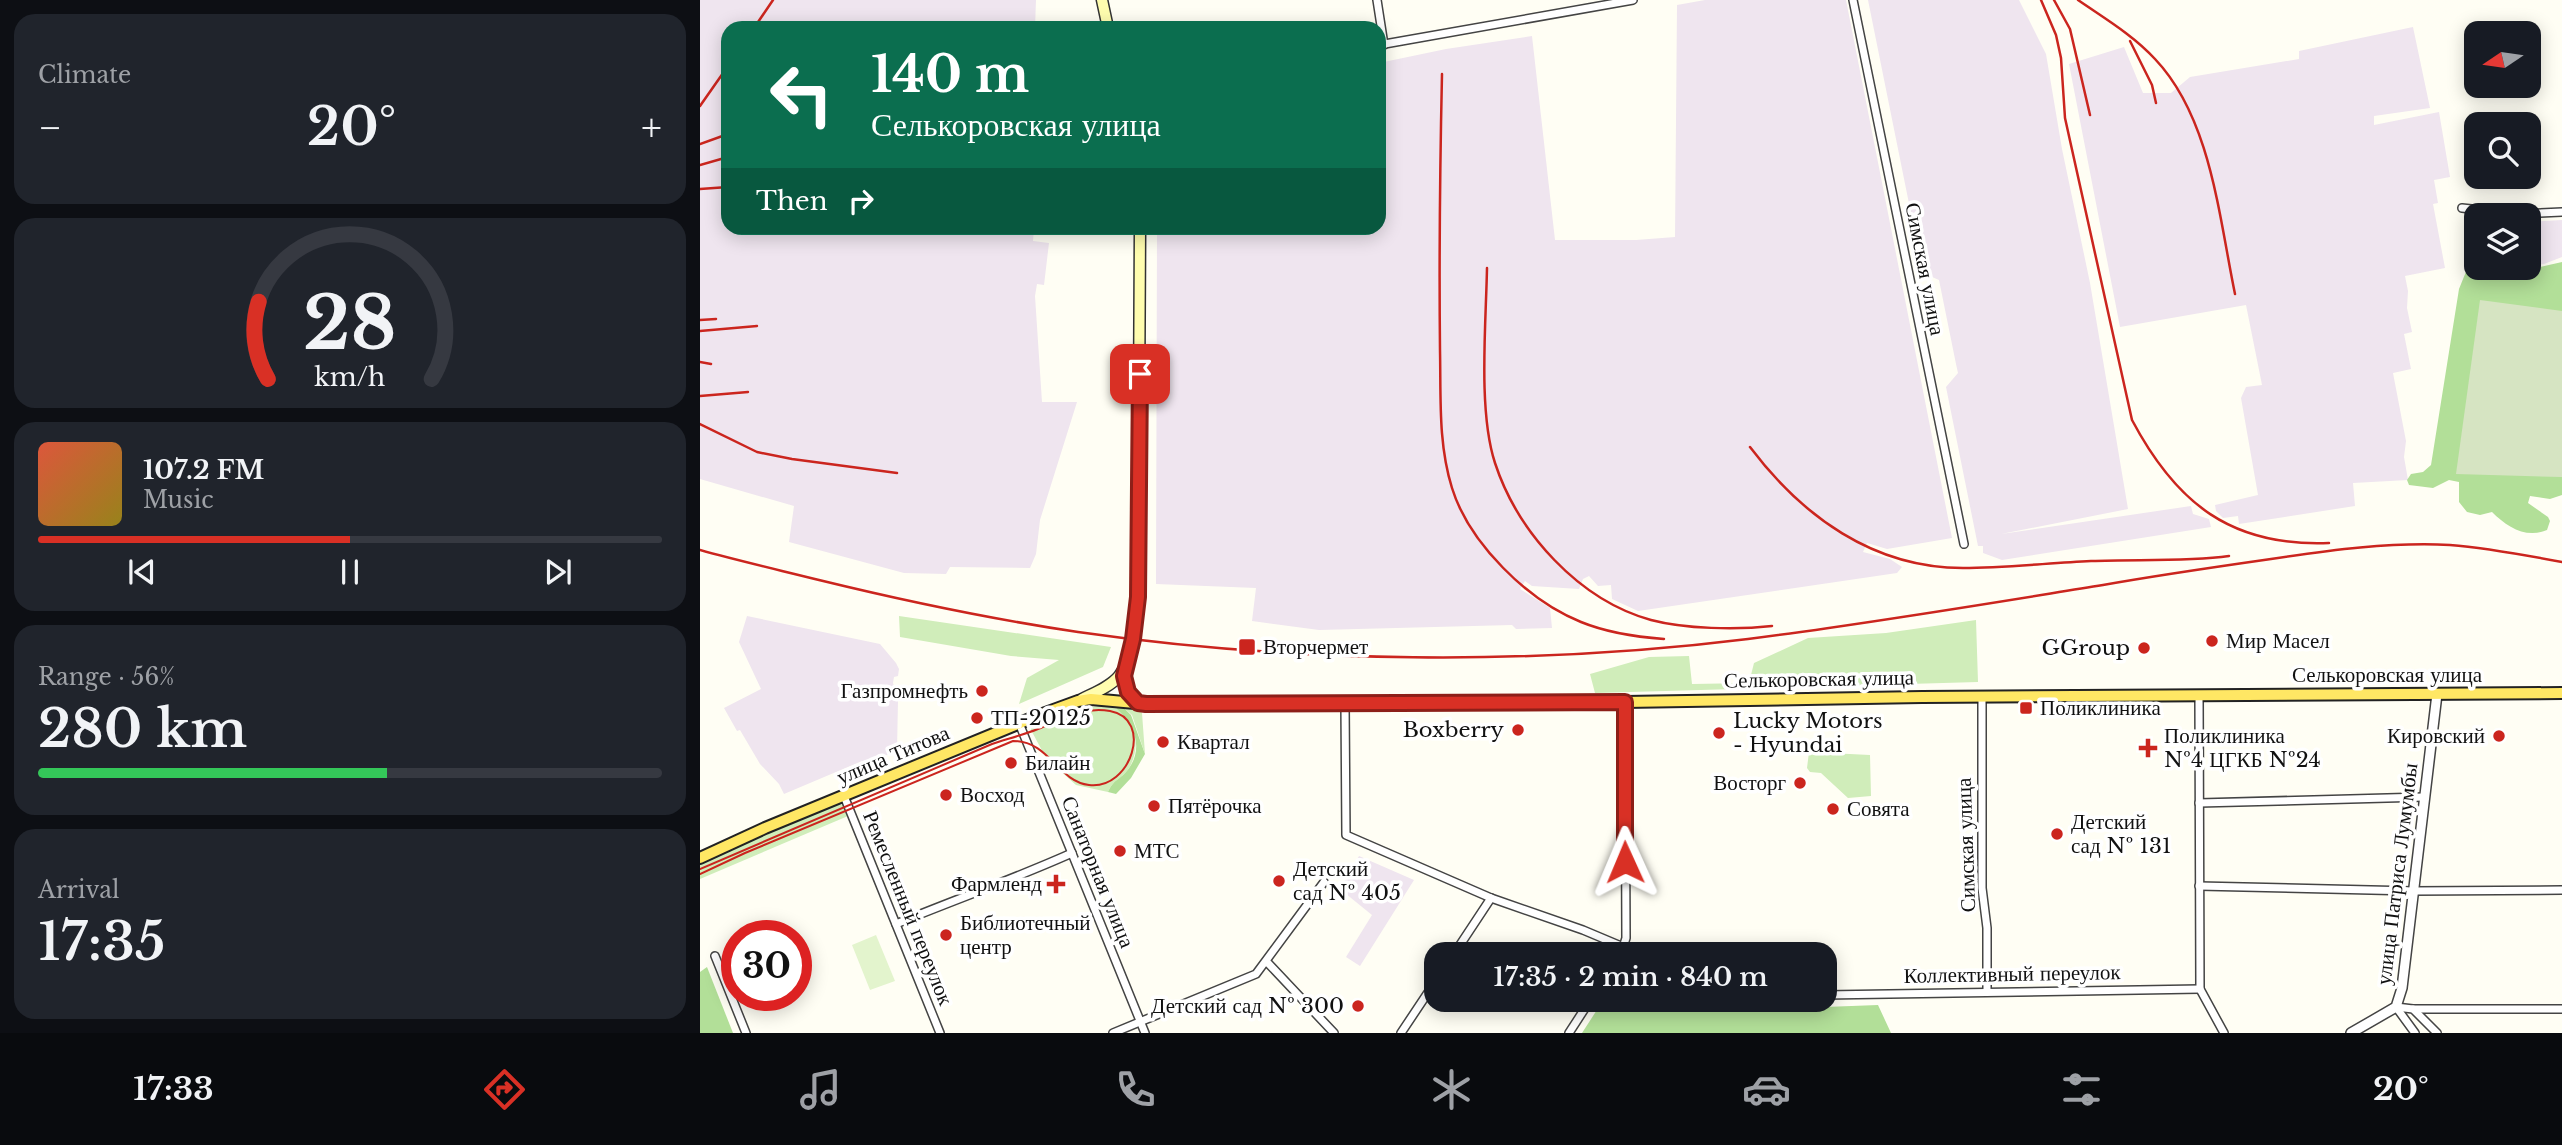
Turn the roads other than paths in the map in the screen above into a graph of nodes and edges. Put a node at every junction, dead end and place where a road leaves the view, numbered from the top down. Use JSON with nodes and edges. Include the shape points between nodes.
{"nodes":[{"id":1,"x":1102,"y":0,"type":"edge"},
{"id":2,"x":1377,"y":0,"type":"edge"},
{"id":3,"x":1633,"y":0,"type":"edge"},
{"id":4,"x":1853,"y":0,"type":"edge"},
{"id":5,"x":1106,"y":21,"type":"edge"},
{"id":6,"x":1379,"y":21,"type":"edge"},
{"id":7,"x":1386,"y":44,"type":"edge"},
{"id":8,"x":2462,"y":208,"type":"dead end"},
{"id":9,"x":2562,"y":212,"type":"edge"},
{"id":10,"x":1140,"y":235,"type":"edge"},
{"id":11,"x":1964,"y":544,"type":"dead end"},
{"id":12,"x":1125,"y":667,"type":"junction"},
{"id":13,"x":2562,"y":693,"type":"edge"},
{"id":14,"x":2437,"y":694,"type":"junction"},
{"id":15,"x":2199,"y":695,"type":"junction"},
{"id":16,"x":1982,"y":696,"type":"junction"},
{"id":17,"x":1078,"y":701,"type":"junction"},
{"id":18,"x":1625,"y":702,"type":"junction"},
{"id":19,"x":1138,"y":703,"type":"junction"},
{"id":20,"x":1345,"y":704,"type":"junction"},
{"id":21,"x":1019,"y":723,"type":"junction"},
{"id":22,"x":844,"y":796,"type":"junction"},
{"id":23,"x":2424,"y":797,"type":"junction"},
{"id":24,"x":2199,"y":803,"type":"junction"},
{"id":25,"x":1072,"y":853,"type":"junction"},
{"id":26,"x":700,"y":858,"type":"edge"},
{"id":27,"x":1324,"y":882,"type":"dead end"},
{"id":28,"x":2199,"y":886,"type":"junction"},
{"id":29,"x":2562,"y":890,"type":"edge"},
{"id":30,"x":2413,"y":891,"type":"junction"},
{"id":31,"x":1491,"y":898,"type":"junction"},
{"id":32,"x":896,"y":923,"type":"junction"},
{"id":33,"x":1462,"y":942,"type":"edge"},
{"id":34,"x":1606,"y":942,"type":"edge"},
{"id":35,"x":1625,"y":942,"type":"edge"},
{"id":36,"x":715,"y":956,"type":"dead end"},
{"id":37,"x":1267,"y":962,"type":"junction"},
{"id":38,"x":2200,"y":989,"type":"junction"},
{"id":39,"x":1987,"y":992,"type":"junction"},
{"id":40,"x":1837,"y":995,"type":"edge"},
{"id":41,"x":1424,"y":998,"type":"edge"},
{"id":42,"x":2396,"y":1007,"type":"junction"},
{"id":43,"x":2413,"y":1009,"type":"junction"},
{"id":44,"x":2562,"y":1009,"type":"edge"},
{"id":45,"x":1583,"y":1012,"type":"edge"},
{"id":46,"x":1139,"y":1021,"type":"junction"},
{"id":47,"x":747,"y":1033,"type":"edge"},
{"id":48,"x":940,"y":1033,"type":"edge"},
{"id":49,"x":1113,"y":1033,"type":"edge"},
{"id":50,"x":1145,"y":1033,"type":"edge"},
{"id":51,"x":1334,"y":1033,"type":"edge"},
{"id":52,"x":1401,"y":1033,"type":"edge"},
{"id":53,"x":1569,"y":1033,"type":"edge"},
{"id":54,"x":2224,"y":1033,"type":"edge"},
{"id":55,"x":2351,"y":1033,"type":"edge"},
{"id":56,"x":2415,"y":1033,"type":"edge"},
{"id":57,"x":2437,"y":1033,"type":"edge"}],
"edges":[{"from":1,"to":5,"type":"main road"},
{"from":2,"to":6,"type":"street"},
{"from":3,"to":7,"type":"street"},
{"from":4,"to":11,"type":"street","name":"Симская улица"},
{"from":8,"to":9,"type":"street","via":[[2490,213]]},
{"from":10,"to":12,"type":"main road","via":[[1138,597]]},
{"from":12,"to":17,"type":"main road","name":"улица Титова","via":[[1118,678]]},
{"from":12,"to":19,"type":"main road","via":[[1126,687]]},
{"from":13,"to":14,"type":"main road","name":"Селькоровская улица"},
{"from":14,"to":15,"type":"main road","name":"Селькоровская улица"},
{"from":14,"to":23,"type":"street","name":"улица Патриса Лумумбы"},
{"from":15,"to":16,"type":"main road","name":"Селькоровская улица"},
{"from":15,"to":24,"type":"street"},
{"from":16,"to":18,"type":"main road","name":"Селькоровская улица"},
{"from":16,"to":39,"type":"street","name":"Симская улица"},
{"from":17,"to":19,"type":"main road","name":"Селькоровская улица"},
{"from":17,"to":21,"type":"main road","name":"улица Титова"},
{"from":18,"to":20,"type":"main road","name":"Селькоровская улица"},
{"from":18,"to":35,"type":"street"},
{"from":19,"to":20,"type":"main road","name":"Селькоровская улица"},
{"from":20,"to":31,"type":"street","via":[[1346,835]]},
{"from":21,"to":22,"type":"main road","name":"улица Титова"},
{"from":21,"to":25,"type":"street","name":"Санаторная улица"},
{"from":22,"to":26,"type":"main road","name":"улица Титова"},
{"from":22,"to":32,"type":"street","name":"Ремесленный переулок"},
{"from":23,"to":24,"type":"street"},
{"from":23,"to":30,"type":"street","name":"улица Патриса Лумумбы"},
{"from":24,"to":28,"type":"street"},
{"from":25,"to":32,"type":"street"},
{"from":25,"to":46,"type":"street","name":"Санаторная улица"},
{"from":27,"to":37,"type":"street"},
{"from":28,"to":30,"type":"street"},
{"from":28,"to":38,"type":"street"},
{"from":29,"to":30,"type":"street"},
{"from":30,"to":42,"type":"street","name":"улица Патриса Лумумбы"},
{"from":31,"to":33,"type":"street"},
{"from":31,"to":34,"type":"street"},
{"from":32,"to":48,"type":"street","name":"Ремесленный переулок"},
{"from":36,"to":47,"type":"street"},
{"from":37,"to":46,"type":"street","via":[[1256,974]]},
{"from":37,"to":51,"type":"street"},
{"from":38,"to":39,"type":"street","name":"Коллективный переулок"},
{"from":38,"to":54,"type":"street"},
{"from":39,"to":40,"type":"street","name":"Коллективный переулок"},
{"from":41,"to":52,"type":"street"},
{"from":42,"to":43,"type":"street"},
{"from":42,"to":55,"type":"street","name":"улица Патриса Лумумбы"},
{"from":42,"to":56,"type":"street"},
{"from":43,"to":44,"type":"street"},
{"from":43,"to":57,"type":"street"},
{"from":45,"to":53,"type":"street"},
{"from":46,"to":49,"type":"street"},
{"from":46,"to":50,"type":"street","name":"Санаторная улица"}]}
